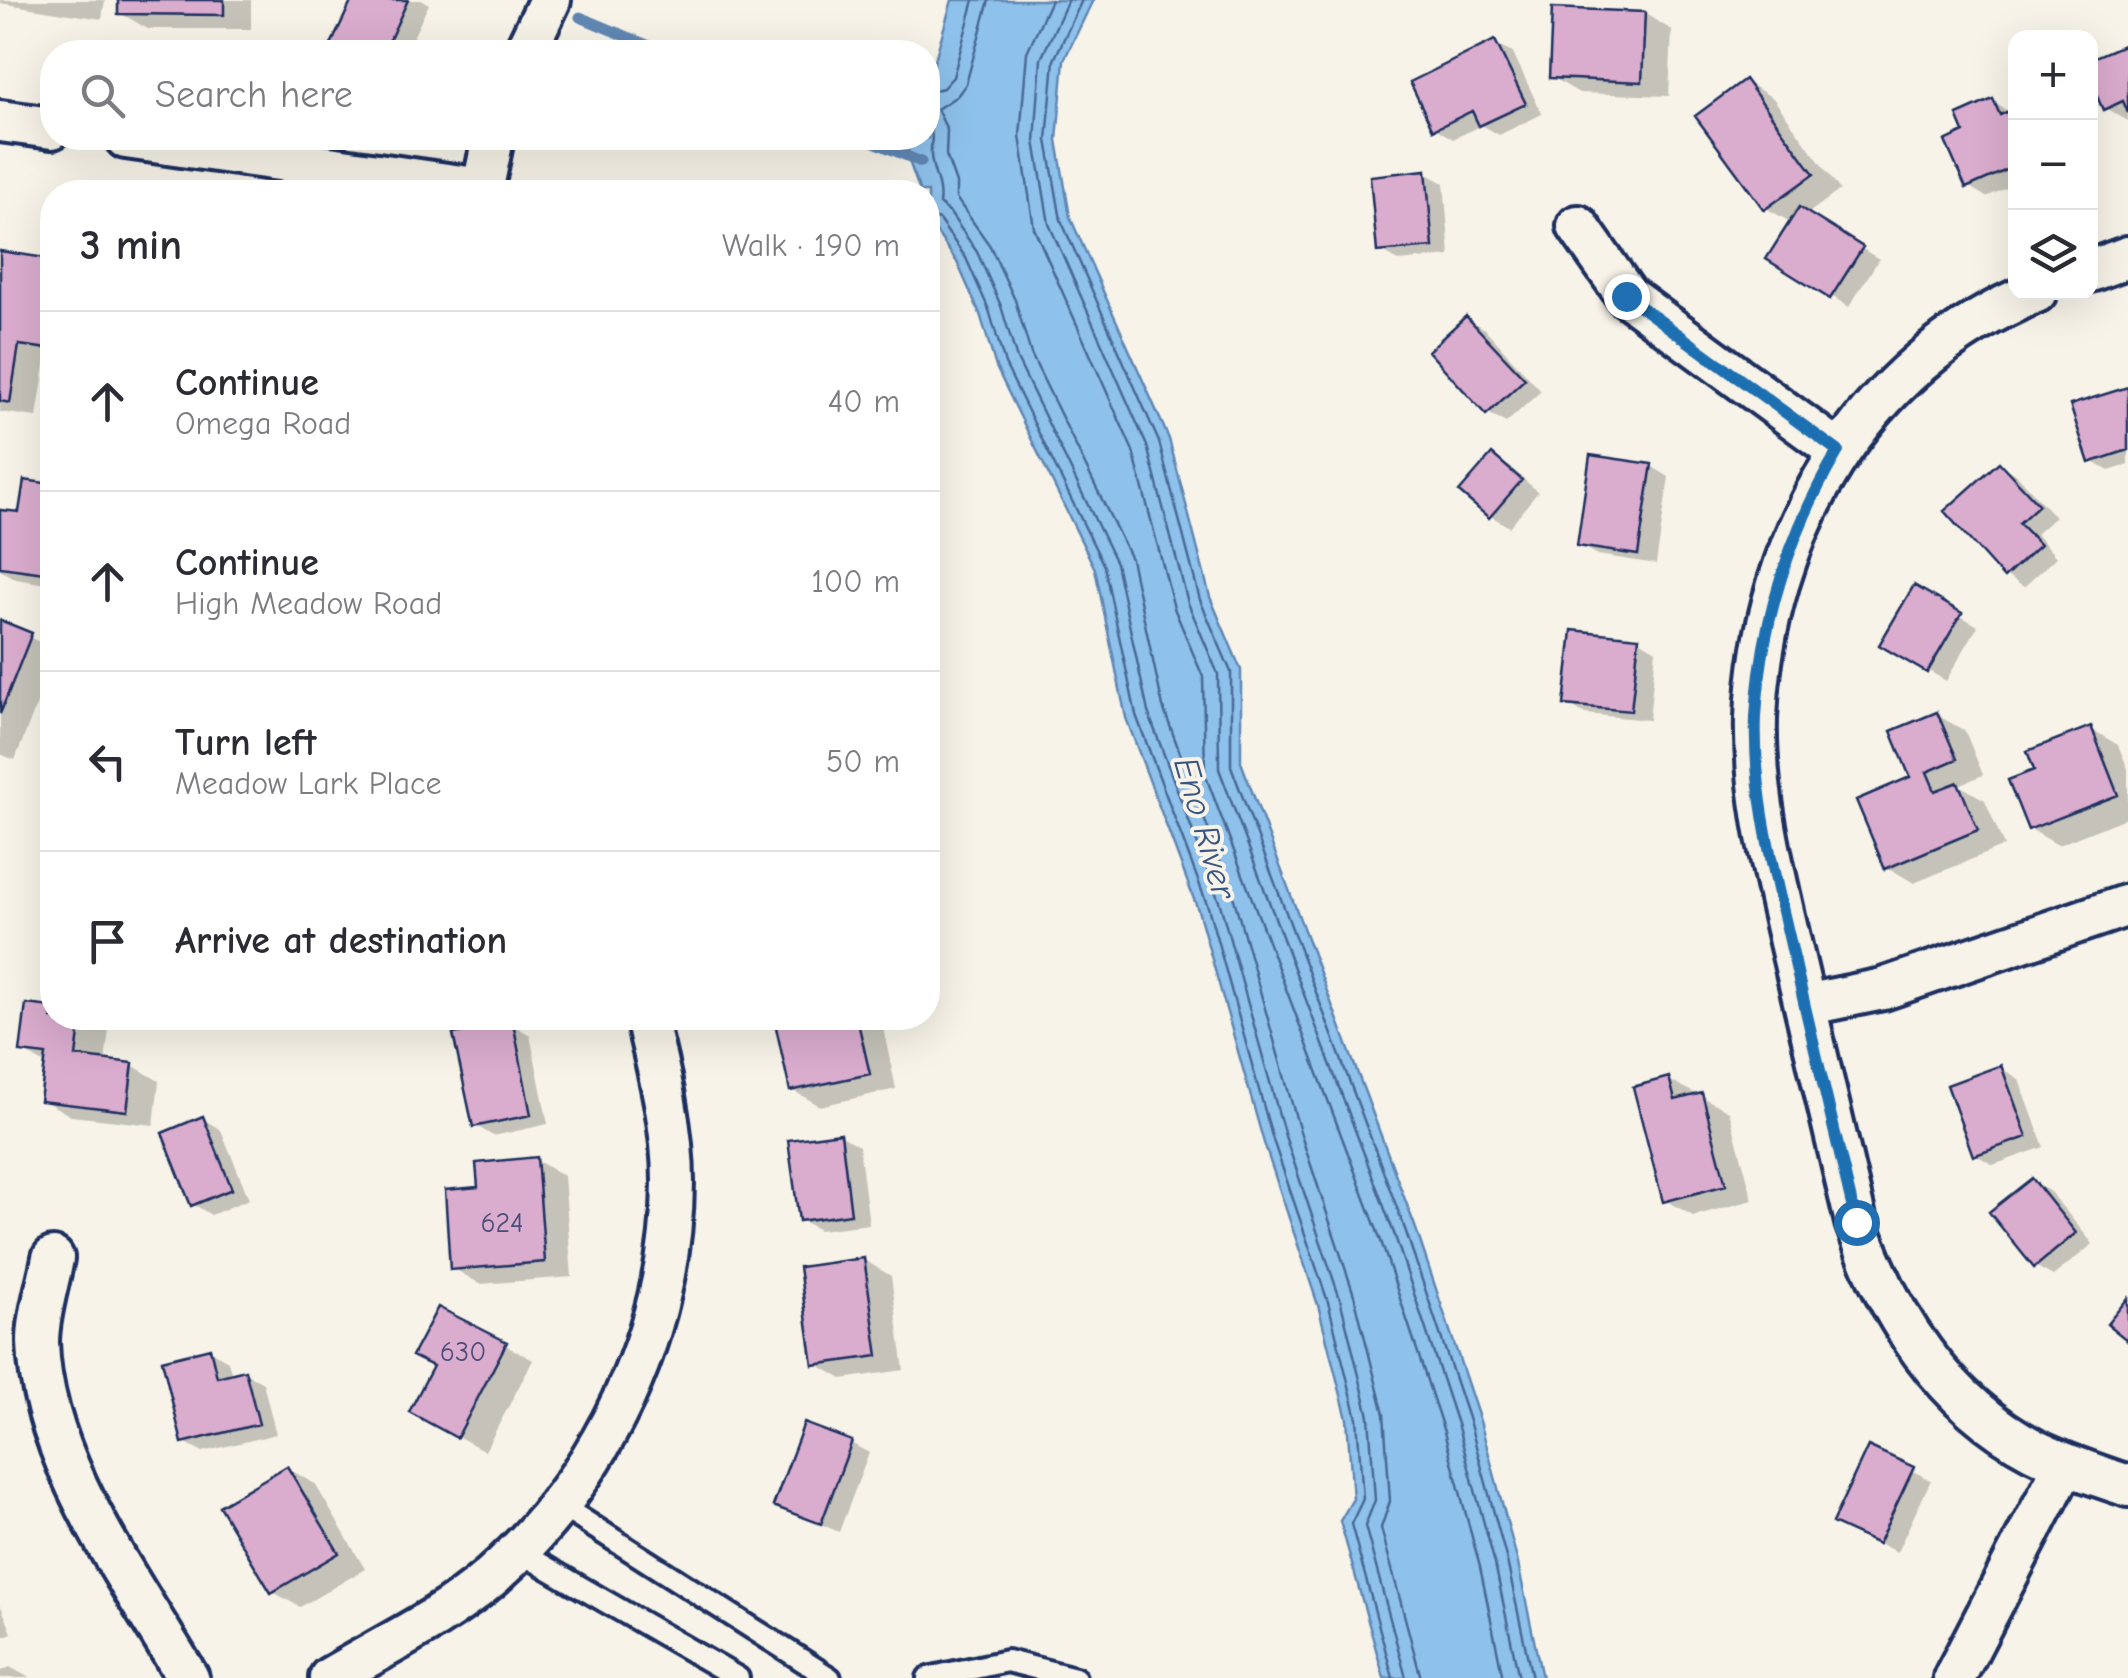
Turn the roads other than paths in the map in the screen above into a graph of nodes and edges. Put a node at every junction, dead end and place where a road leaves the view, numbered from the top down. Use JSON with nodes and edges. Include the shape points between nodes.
{"nodes":[{"id":1,"x":550,"y":0,"type":"edge"},
{"id":2,"x":531,"y":40,"type":"edge"},
{"id":3,"x":0,"y":121,"type":"edge"},
{"id":4,"x":40,"y":126,"type":"edge"},
{"id":5,"x":207,"y":150,"type":"edge"},
{"id":6,"x":491,"y":150,"type":"edge"},
{"id":7,"x":408,"y":180,"type":"edge"},
{"id":8,"x":484,"y":180,"type":"edge"},
{"id":9,"x":1578,"y":226,"type":"dead end"},
{"id":10,"x":2128,"y":257,"type":"edge"},
{"id":11,"x":2098,"y":268,"type":"edge"},
{"id":12,"x":2019,"y":300,"type":"edge"},
{"id":13,"x":1838,"y":451,"type":"junction"},
{"id":14,"x":2128,"y":904,"type":"edge"},
{"id":15,"x":1805,"y":1006,"type":"junction"},
{"id":16,"x":649,"y":1030,"type":"edge"},
{"id":17,"x":54,"y":1258,"type":"dead end"},
{"id":18,"x":2065,"y":1464,"type":"junction"},
{"id":19,"x":2128,"y":1486,"type":"edge"},
{"id":20,"x":558,"y":1504,"type":"junction"},
{"id":21,"x":518,"y":1551,"type":"junction"},
{"id":22,"x":188,"y":1678,"type":"edge"},
{"id":23,"x":330,"y":1678,"type":"edge"},
{"id":24,"x":738,"y":1678,"type":"edge"},
{"id":25,"x":830,"y":1678,"type":"edge"},
{"id":26,"x":928,"y":1678,"type":"edge"},
{"id":27,"x":1075,"y":1678,"type":"edge"},
{"id":28,"x":1954,"y":1678,"type":"edge"}],
"edges":[{"from":1,"to":2,"type":"street"},
{"from":3,"to":4,"type":"street"},
{"from":5,"to":7,"type":"street"},
{"from":6,"to":8,"type":"street"},
{"from":9,"to":13,"type":"street","via":[[1626,296]]},
{"from":10,"to":11,"type":"street"},
{"from":12,"to":13,"type":"street","via":[[1907,374]]},
{"from":13,"to":15,"type":"street","via":[[1793,539],[1776,594],[1756,717],[1766,836]]},
{"from":14,"to":15,"type":"street","via":[[1883,989]]},
{"from":15,"to":18,"type":"street","via":[[1856,1222],[1892,1305],[1925,1358],[1986,1419]]},
{"from":16,"to":20,"type":"street","via":[[668,1116],[671,1237],[632,1382]]},
{"from":17,"to":22,"type":"street","via":[[38,1338],[54,1429],[99,1525]]},
{"from":18,"to":19,"type":"street"},
{"from":18,"to":28,"type":"street"},
{"from":20,"to":21,"type":"street"},
{"from":20,"to":25,"type":"lane"},
{"from":21,"to":23,"type":"street","via":[[455,1604]]},
{"from":21,"to":24,"type":"lane"},
{"from":26,"to":27,"type":"lane","via":[[1007,1661]]}]}
